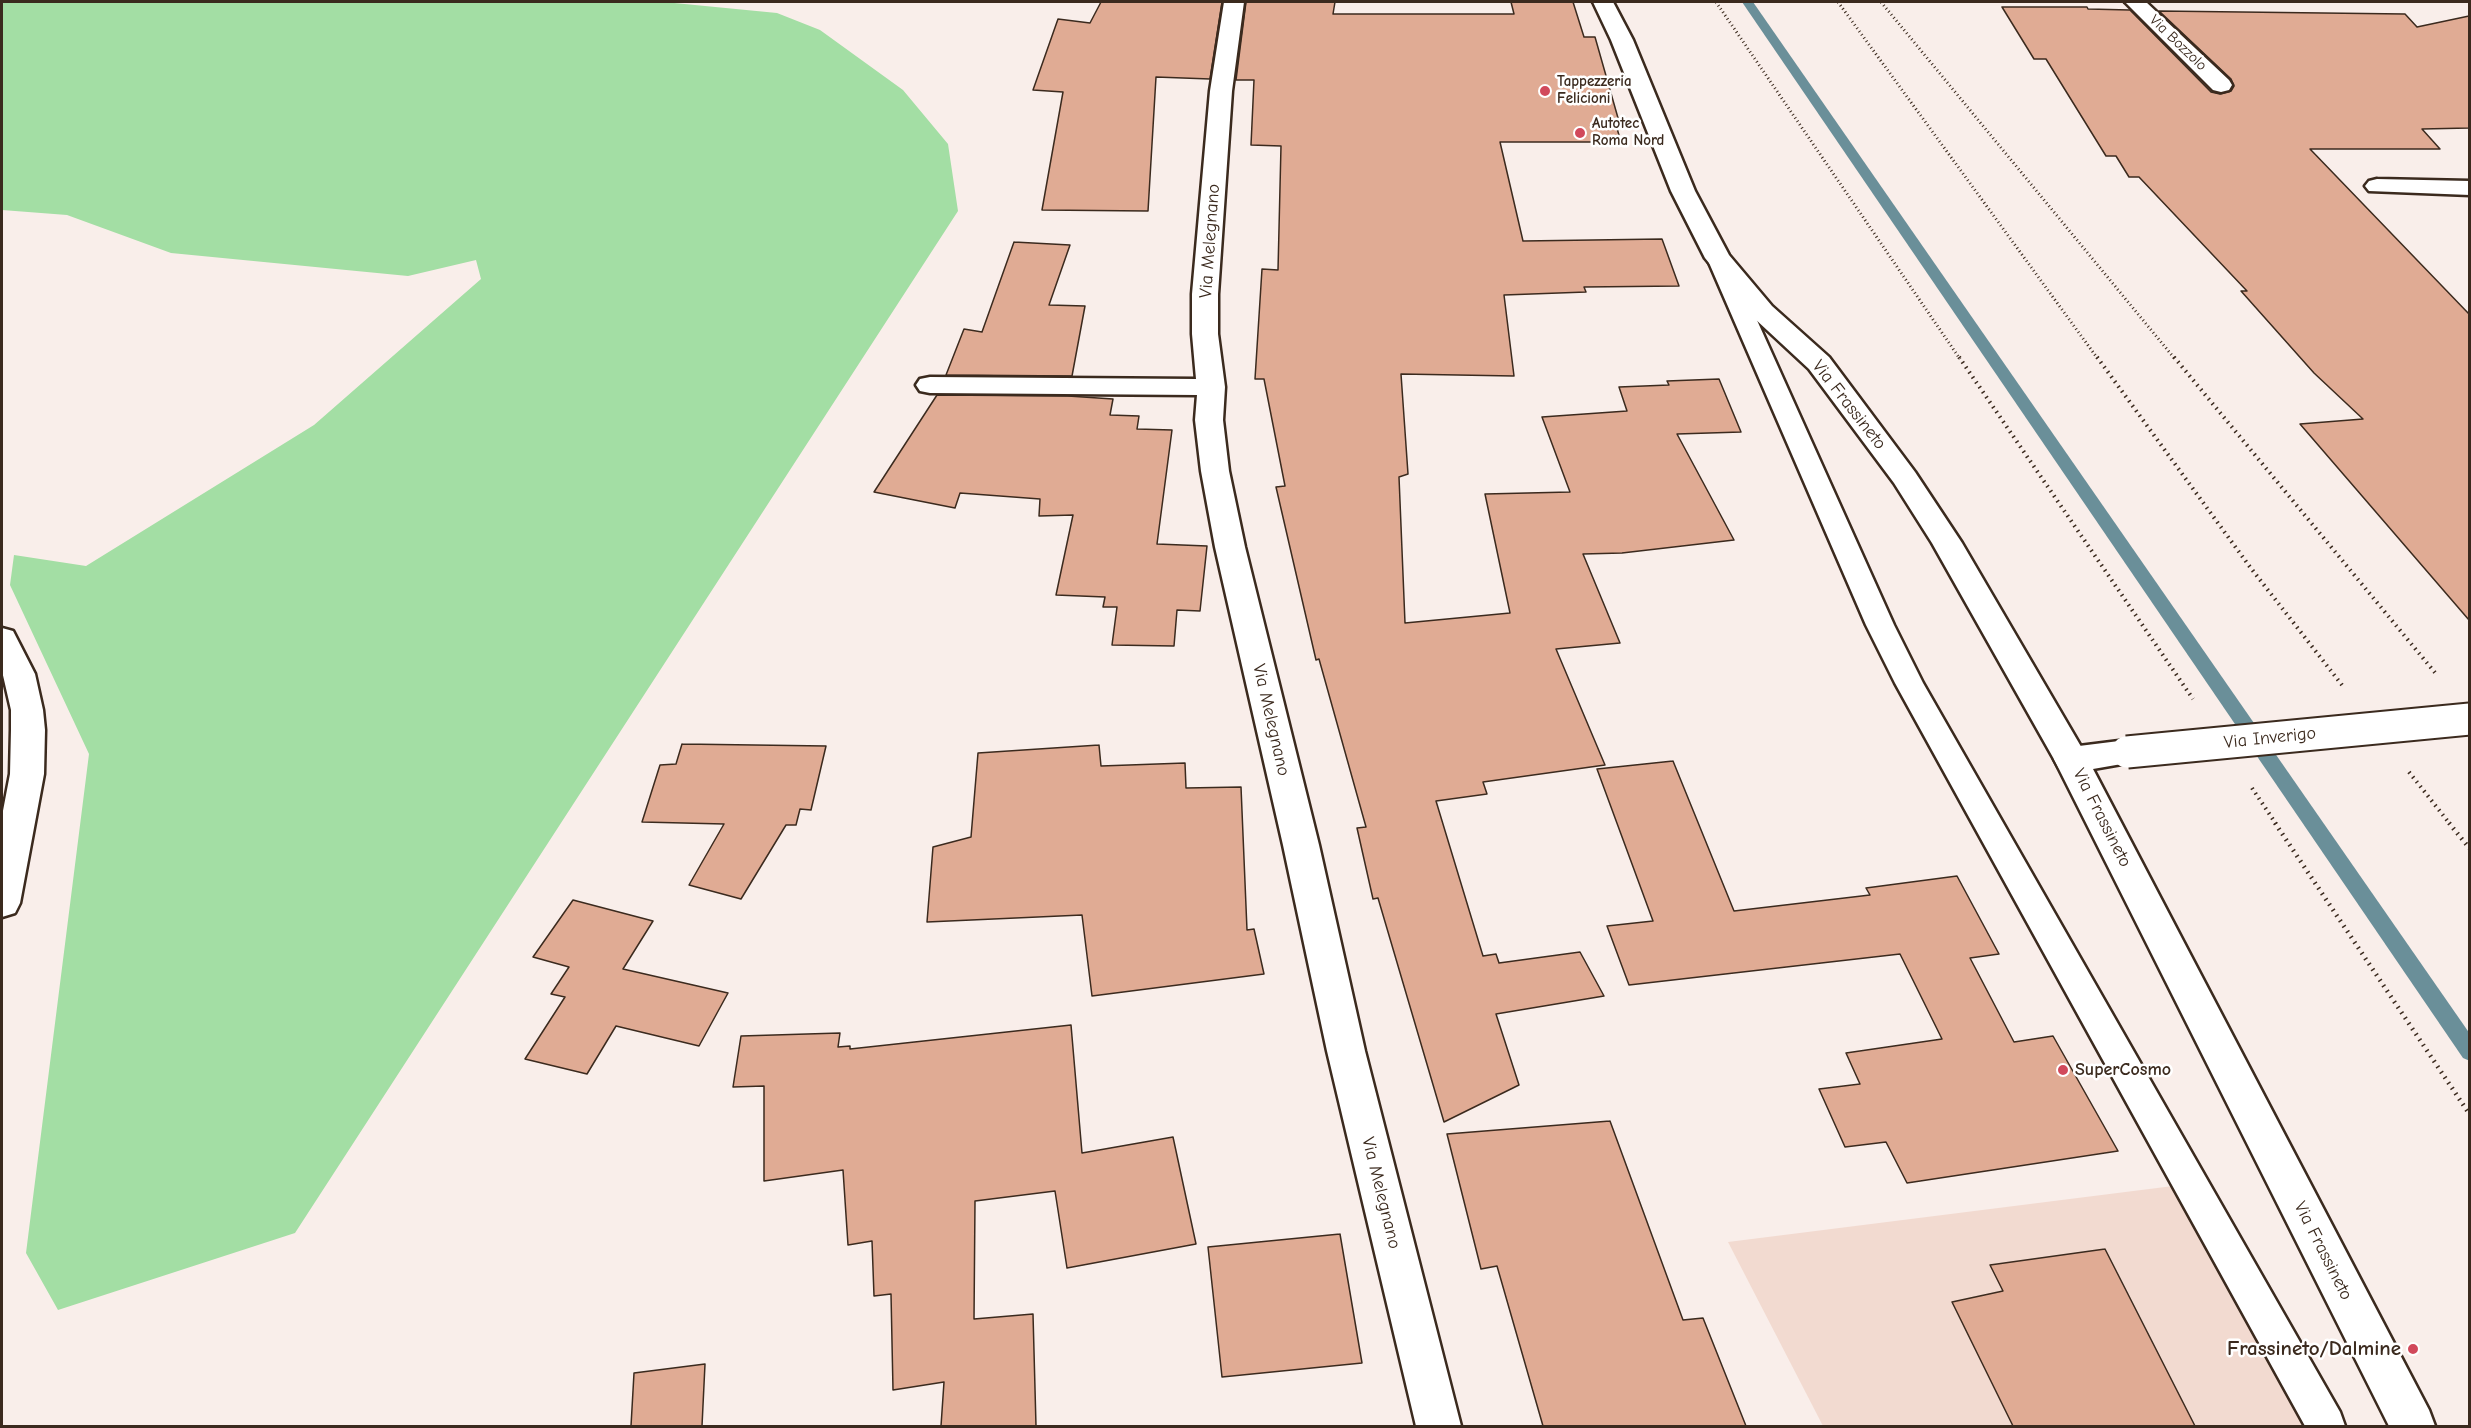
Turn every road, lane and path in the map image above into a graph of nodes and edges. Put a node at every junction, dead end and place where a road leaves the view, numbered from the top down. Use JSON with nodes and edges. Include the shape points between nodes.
{"nodes":[{"id":1,"x":1234,"y":2,"type":"edge"},
{"id":2,"x":1604,"y":2,"type":"edge"},
{"id":3,"x":1716,"y":2,"type":"edge"},
{"id":4,"x":1838,"y":2,"type":"edge"},
{"id":5,"x":1881,"y":2,"type":"edge"},
{"id":6,"x":2135,"y":2,"type":"edge"},
{"id":7,"x":2221,"y":85,"type":"dead end"},
{"id":8,"x":2377,"y":186,"type":"dead end"},
{"id":9,"x":2469,"y":188,"type":"edge"},
{"id":10,"x":1718,"y":258,"type":"junction"},
{"id":11,"x":930,"y":386,"type":"dead end"},
{"id":12,"x":1211,"y":387,"type":"junction"},
{"id":13,"x":2,"y":639,"type":"edge"},
{"id":14,"x":2439,"y":678,"type":"dead end"},
{"id":15,"x":2345,"y":689,"type":"dead end"},
{"id":16,"x":2195,"y":701,"type":"dead end"},
{"id":17,"x":2469,"y":719,"type":"edge"},
{"id":18,"x":2071,"y":759,"type":"junction"},
{"id":19,"x":2404,"y":765,"type":"dead end"},
{"id":20,"x":2247,"y":780,"type":"dead end"},
{"id":21,"x":2469,"y":849,"type":"edge"},
{"id":22,"x":2,"y":903,"type":"edge"},
{"id":23,"x":2469,"y":1115,"type":"edge"},
{"id":24,"x":1439,"y":1426,"type":"edge"},
{"id":25,"x":2326,"y":1426,"type":"edge"},
{"id":26,"x":2413,"y":1426,"type":"edge"}],
"edges":[{"from":1,"to":12,"type":"street","name":"Via Melegnano","via":[[1221,91],[1207,253],[1205,334]]},
{"from":2,"to":10,"type":"street","name":"Via Frassineto","via":[[1683,192]]},
{"from":3,"to":16,"type":"path"},
{"from":4,"to":15,"type":"path","via":[[2250,567]]},
{"from":5,"to":14,"type":"path"},
{"from":6,"to":7,"type":"street","name":"Via Bozzolo"},
{"from":8,"to":9,"type":"street"},
{"from":10,"to":18,"type":"street","name":"Via Frassineto","via":[[1762,312],[1819,363],[1905,478],[1947,543]]},
{"from":10,"to":25,"type":"lane","name":"Via Frassineto","via":[[1909,683]]},
{"from":11,"to":12,"type":"street"},
{"from":12,"to":24,"type":"street","name":"Via Melegnano","via":[[1212,448],[1230,548],[1349,1062]]},
{"from":13,"to":22,"type":"street","via":[[19,674],[28,730],[26,784]]},
{"from":17,"to":18,"type":"street","name":"Via Inverigo","bridge":true},
{"from":18,"to":26,"type":"street","name":"Via Frassineto"},
{"from":19,"to":21,"type":"path"},
{"from":20,"to":23,"type":"path"}]}
